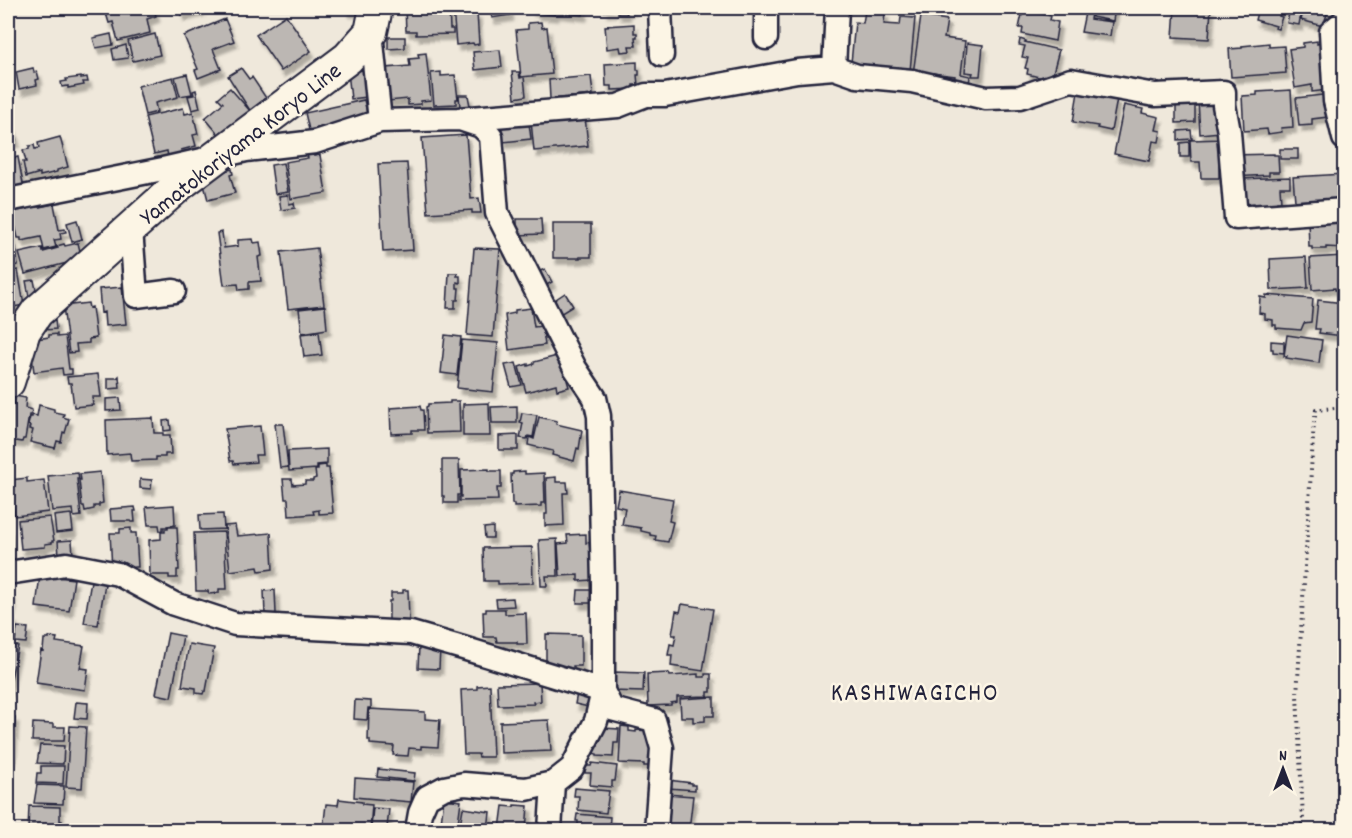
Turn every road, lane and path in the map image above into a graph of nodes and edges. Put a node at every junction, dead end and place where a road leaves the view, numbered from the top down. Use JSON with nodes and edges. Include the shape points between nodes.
{"nodes":[{"id":1,"x":660,"y":8,"type":"edge"},
{"id":2,"x":766,"y":8,"type":"edge"},
{"id":3,"x":837,"y":8,"type":"edge"},
{"id":4,"x":373,"y":20,"type":"edge"},
{"id":5,"x":1344,"y":21,"type":"edge"},
{"id":6,"x":766,"y":38,"type":"dead end"},
{"id":7,"x":662,"y":55,"type":"dead end"},
{"id":8,"x":834,"y":68,"type":"junction"},
{"id":9,"x":458,"y":119,"type":"junction"},
{"id":10,"x":380,"y":121,"type":"junction"},
{"id":11,"x":1344,"y":138,"type":"edge"},
{"id":12,"x":213,"y":159,"type":"junction"},
{"id":13,"x":8,"y":200,"type":"edge"},
{"id":14,"x":1344,"y":210,"type":"edge"},
{"id":15,"x":131,"y":229,"type":"junction"},
{"id":16,"x":174,"y":291,"type":"dead end"},
{"id":17,"x":8,"y":382,"type":"edge"},
{"id":18,"x":1344,"y":407,"type":"edge"},
{"id":19,"x":8,"y":573,"type":"edge"},
{"id":20,"x":603,"y":691,"type":"junction"},
{"id":21,"x":553,"y":783,"type":"junction"},
{"id":22,"x":417,"y":831,"type":"edge"},
{"id":23,"x":550,"y":831,"type":"edge"},
{"id":24,"x":656,"y":831,"type":"edge"},
{"id":25,"x":1300,"y":831,"type":"edge"}],
"edges":[{"from":1,"to":7,"type":"street"},
{"from":2,"to":6,"type":"street"},
{"from":3,"to":8,"type":"street"},
{"from":4,"to":10,"type":"street"},
{"from":4,"to":12,"type":"main road","name":"Yamatokoriyama Koryo Line","via":[[348,58]]},
{"from":5,"to":11,"type":"street","via":[[1331,32],[1335,101]]},
{"from":8,"to":9,"type":"street","via":[[646,95],[618,106]]},
{"from":8,"to":14,"type":"street","via":[[857,76],[912,81],[986,98],[1020,97],[1071,80],[1155,95],[1224,92],[1236,218]]},
{"from":9,"to":10,"type":"street"},
{"from":9,"to":20,"type":"street","via":[[481,126],[491,136],[497,213],[575,368],[595,398],[599,416]]},
{"from":10,"to":12,"type":"street","via":[[315,142],[246,150]]},
{"from":12,"to":13,"type":"street"},
{"from":12,"to":15,"type":"main road","name":"Yamatokoriyama Koryo Line"},
{"from":15,"to":16,"type":"street","via":[[136,296]]},
{"from":15,"to":17,"type":"main road","name":"Yamatokoriyama Koryo Line","via":[[38,312],[24,331]]},
{"from":18,"to":25,"type":"path","via":[[1316,410],[1314,422],[1297,695],[1303,819]]},
{"from":19,"to":20,"type":"street","via":[[66,564],[118,574],[174,604],[235,624],[411,633]]},
{"from":20,"to":21,"type":"street","via":[[596,721],[572,768]]},
{"from":20,"to":24,"type":"street","via":[[612,709],[654,720],[662,748]]},
{"from":21,"to":22,"type":"street","via":[[526,789],[464,783],[444,788],[427,797]]},
{"from":21,"to":23,"type":"street"}]}
